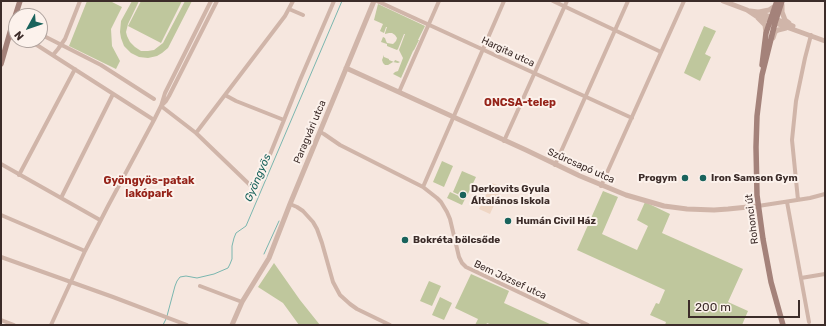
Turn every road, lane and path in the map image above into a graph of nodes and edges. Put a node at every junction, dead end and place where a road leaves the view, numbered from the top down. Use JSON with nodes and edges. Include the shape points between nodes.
{"nodes":[{"id":1,"x":80,"y":1,"type":"edge"},
{"id":2,"x":211,"y":1,"type":"edge"},
{"id":3,"x":217,"y":1,"type":"edge"},
{"id":4,"x":293,"y":1,"type":"edge"},
{"id":5,"x":334,"y":1,"type":"edge"},
{"id":6,"x":374,"y":1,"type":"edge"},
{"id":7,"x":377,"y":1,"type":"edge"},
{"id":8,"x":439,"y":1,"type":"edge"},
{"id":9,"x":504,"y":1,"type":"edge"},
{"id":10,"x":553,"y":1,"type":"edge"},
{"id":11,"x":567,"y":1,"type":"edge"},
{"id":12,"x":628,"y":1,"type":"edge"},
{"id":13,"x":684,"y":1,"type":"edge"},
{"id":14,"x":723,"y":1,"type":"edge"},
{"id":15,"x":782,"y":1,"type":"edge"},
{"id":16,"x":776,"y":3,"type":"edge"},
{"id":17,"x":565,"y":7,"type":"junction"},
{"id":18,"x":289,"y":9,"type":"junction"},
{"id":19,"x":757,"y":14,"type":"junction"},
{"id":20,"x":303,"y":15,"type":"dead end"},
{"id":21,"x":773,"y":20,"type":"junction"},
{"id":22,"x":429,"y":25,"type":"junction"},
{"id":23,"x":791,"y":27,"type":"junction"},
{"id":24,"x":615,"y":30,"type":"junction"},
{"id":25,"x":766,"y":33,"type":"junction"},
{"id":26,"x":810,"y":35,"type":"junction"},
{"id":27,"x":48,"y":38,"type":"edge"},
{"id":28,"x":7,"y":41,"type":"edge"},
{"id":29,"x":825,"y":41,"type":"edge"},
{"id":30,"x":61,"y":45,"type":"junction"},
{"id":31,"x":42,"y":48,"type":"edge"},
{"id":32,"x":483,"y":50,"type":"junction"},
{"id":33,"x":661,"y":52,"type":"junction"},
{"id":34,"x":767,"y":54,"type":"junction"},
{"id":35,"x":53,"y":55,"type":"junction"},
{"id":36,"x":1,"y":64,"type":"edge"},
{"id":37,"x":346,"y":68,"type":"junction"},
{"id":38,"x":75,"y":69,"type":"junction"},
{"id":39,"x":535,"y":73,"type":"junction"},
{"id":40,"x":761,"y":84,"type":"junction"},
{"id":41,"x":399,"y":92,"type":"junction"},
{"id":42,"x":113,"y":94,"type":"junction"},
{"id":43,"x":225,"y":95,"type":"junction"},
{"id":44,"x":585,"y":97,"type":"junction"},
{"id":45,"x":154,"y":99,"type":"dead end"},
{"id":46,"x":161,"y":106,"type":"junction"},
{"id":47,"x":453,"y":117,"type":"junction"},
{"id":48,"x":632,"y":118,"type":"junction"},
{"id":49,"x":154,"y":120,"type":"junction"},
{"id":50,"x":284,"y":120,"type":"junction"},
{"id":51,"x":320,"y":132,"type":"junction"},
{"id":52,"x":196,"y":133,"type":"junction"},
{"id":53,"x":504,"y":141,"type":"junction"},
{"id":54,"x":1,"y":164,"type":"edge"},
{"id":55,"x":555,"y":165,"type":"junction"},
{"id":56,"x":19,"y":174,"type":"junction"},
{"id":57,"x":423,"y":186,"type":"junction"},
{"id":58,"x":601,"y":186,"type":"junction"},
{"id":59,"x":825,"y":194,"type":"edge"},
{"id":60,"x":61,"y":198,"type":"junction"},
{"id":61,"x":798,"y":200,"type":"junction"},
{"id":62,"x":787,"y":202,"type":"junction"},
{"id":63,"x":290,"y":204,"type":"junction"},
{"id":64,"x":758,"y":206,"type":"junction"},
{"id":65,"x":1,"y":215,"type":"edge"},
{"id":66,"x":100,"y":220,"type":"junction"},
{"id":67,"x":85,"y":251,"type":"junction"},
{"id":68,"x":1,"y":258,"type":"edge"},
{"id":69,"x":825,"y":274,"type":"edge"},
{"id":70,"x":801,"y":278,"type":"junction"},
{"id":71,"x":71,"y":282,"type":"junction"},
{"id":72,"x":200,"y":286,"type":"dead end"},
{"id":73,"x":242,"y":302,"type":"junction"},
{"id":74,"x":1,"y":320,"type":"edge"},
{"id":75,"x":809,"y":322,"type":"dead end"},
{"id":76,"x":14,"y":325,"type":"edge"},
{"id":77,"x":51,"y":325,"type":"edge"},
{"id":78,"x":187,"y":325,"type":"edge"},
{"id":79,"x":232,"y":325,"type":"edge"},
{"id":80,"x":390,"y":325,"type":"edge"},
{"id":81,"x":588,"y":325,"type":"edge"},
{"id":82,"x":783,"y":325,"type":"edge"}],
"edges":[{"from":1,"to":30,"type":"street"},
{"from":2,"to":46,"type":"street"},
{"from":3,"to":46,"type":"street","via":[[169,96]]},
{"from":4,"to":18,"type":"street"},
{"from":5,"to":50,"type":"street"},
{"from":6,"to":37,"type":"street","name":"Paragvári utca"},
{"from":7,"to":22,"type":"street","name":"Hargita utca"},
{"from":8,"to":22,"type":"street"},
{"from":9,"to":32,"type":"street"},
{"from":10,"to":17,"type":"street"},
{"from":11,"to":17,"type":"street"},
{"from":12,"to":24,"type":"street"},
{"from":13,"to":33,"type":"street"},
{"from":14,"to":19,"type":"street"},
{"from":15,"to":21,"type":"main road","name":"Rohonci út"},
{"from":15,"to":23,"type":"street","via":[[784,18]]},
{"from":16,"to":19,"type":"street","via":[[771,9]]},
{"from":16,"to":21,"type":"main road","name":"Rohonci út"},
{"from":17,"to":24,"type":"street"},
{"from":17,"to":39,"type":"street"},
{"from":18,"to":20,"type":"street"},
{"from":18,"to":43,"type":"street"},
{"from":19,"to":21,"type":"street"},
{"from":19,"to":25,"type":"street","via":[[765,25]]},
{"from":21,"to":23,"type":"street"},
{"from":21,"to":25,"type":"main road","name":"Rohonci út"},
{"from":21,"to":34,"type":"main road","name":"Rohonci út"},
{"from":22,"to":32,"type":"street","name":"Hargita utca"},
{"from":22,"to":41,"type":"street"},
{"from":23,"to":26,"type":"street"},
{"from":23,"to":34,"type":"street","via":[[781,28],[775,32]]},
{"from":24,"to":33,"type":"street"},
{"from":24,"to":44,"type":"street"},
{"from":25,"to":40,"type":"main road","name":"Rohonci út"},
{"from":26,"to":29,"type":"street"},
{"from":26,"to":61,"type":"street","via":[[796,101],[792,140]]},
{"from":27,"to":30,"type":"street"},
{"from":28,"to":36,"type":"main road"},
{"from":30,"to":35,"type":"street"},
{"from":30,"to":45,"type":"street","via":[[101,65]]},
{"from":31,"to":35,"type":"street"},
{"from":32,"to":39,"type":"street","name":"Hargita utca"},
{"from":32,"to":47,"type":"street"},
{"from":33,"to":48,"type":"street"},
{"from":34,"to":40,"type":"main road","name":"Rohonci út"},
{"from":35,"to":38,"type":"street"},
{"from":37,"to":41,"type":"street","name":"Szűrcsapó utca"},
{"from":37,"to":51,"type":"street","name":"Paragvári utca"},
{"from":38,"to":42,"type":"street"},
{"from":38,"to":56,"type":"street"},
{"from":39,"to":44,"type":"street","name":"Hargita utca"},
{"from":39,"to":53,"type":"street"},
{"from":40,"to":64,"type":"main road","name":"Rohonci út","via":[[756,147]]},
{"from":41,"to":47,"type":"street","name":"Szűrcsapó utca"},
{"from":42,"to":49,"type":"street"},
{"from":42,"to":60,"type":"street"},
{"from":43,"to":50,"type":"street"},
{"from":43,"to":52,"type":"street"},
{"from":44,"to":48,"type":"street","name":"Hargita utca"},
{"from":44,"to":55,"type":"street"},
{"from":46,"to":49,"type":"street"},
{"from":46,"to":52,"type":"street"},
{"from":47,"to":53,"type":"street","name":"Szűrcsapó utca"},
{"from":47,"to":57,"type":"street"},
{"from":48,"to":58,"type":"street"},
{"from":49,"to":66,"type":"street"},
{"from":50,"to":52,"type":"street","via":[[255,187]]},
{"from":51,"to":57,"type":"street","name":"Bem József utca","via":[[340,145]]},
{"from":51,"to":63,"type":"street","name":"Paragvári utca"},
{"from":53,"to":55,"type":"street","name":"Szűrcsapó utca"},
{"from":54,"to":56,"type":"street"},
{"from":55,"to":58,"type":"street","name":"Szűrcsapó utca"},
{"from":56,"to":60,"type":"street"},
{"from":57,"to":81,"type":"street","name":"Bem József utca","via":[[444,206],[450,219],[459,257],[466,267]]},
{"from":58,"to":64,"type":"street","name":"Szűrcsapó utca","via":[[638,199],[674,207],[714,210]]},
{"from":59,"to":61,"type":"street","name":"Szűrcsapó utca"},
{"from":60,"to":66,"type":"street"},
{"from":61,"to":62,"type":"street","name":"Szűrcsapó utca"},
{"from":62,"to":64,"type":"street","name":"Szűrcsapó utca"},
{"from":62,"to":70,"type":"street"},
{"from":63,"to":73,"type":"street","name":"Paragvári utca","via":[[269,258]]},
{"from":63,"to":80,"type":"street","via":[[303,211],[317,229],[333,282],[340,295],[357,310]]},
{"from":64,"to":82,"type":"main road","name":"Rohonci út","via":[[769,275]]},
{"from":65,"to":67,"type":"street"},
{"from":66,"to":67,"type":"street"},
{"from":67,"to":71,"type":"street"},
{"from":68,"to":71,"type":"street"},
{"from":69,"to":70,"type":"street"},
{"from":70,"to":75,"type":"street"},
{"from":71,"to":77,"type":"street"},
{"from":71,"to":78,"type":"street"},
{"from":72,"to":73,"type":"street"},
{"from":73,"to":79,"type":"street","name":"Paragvári utca"},
{"from":74,"to":76,"type":"street"}]}
